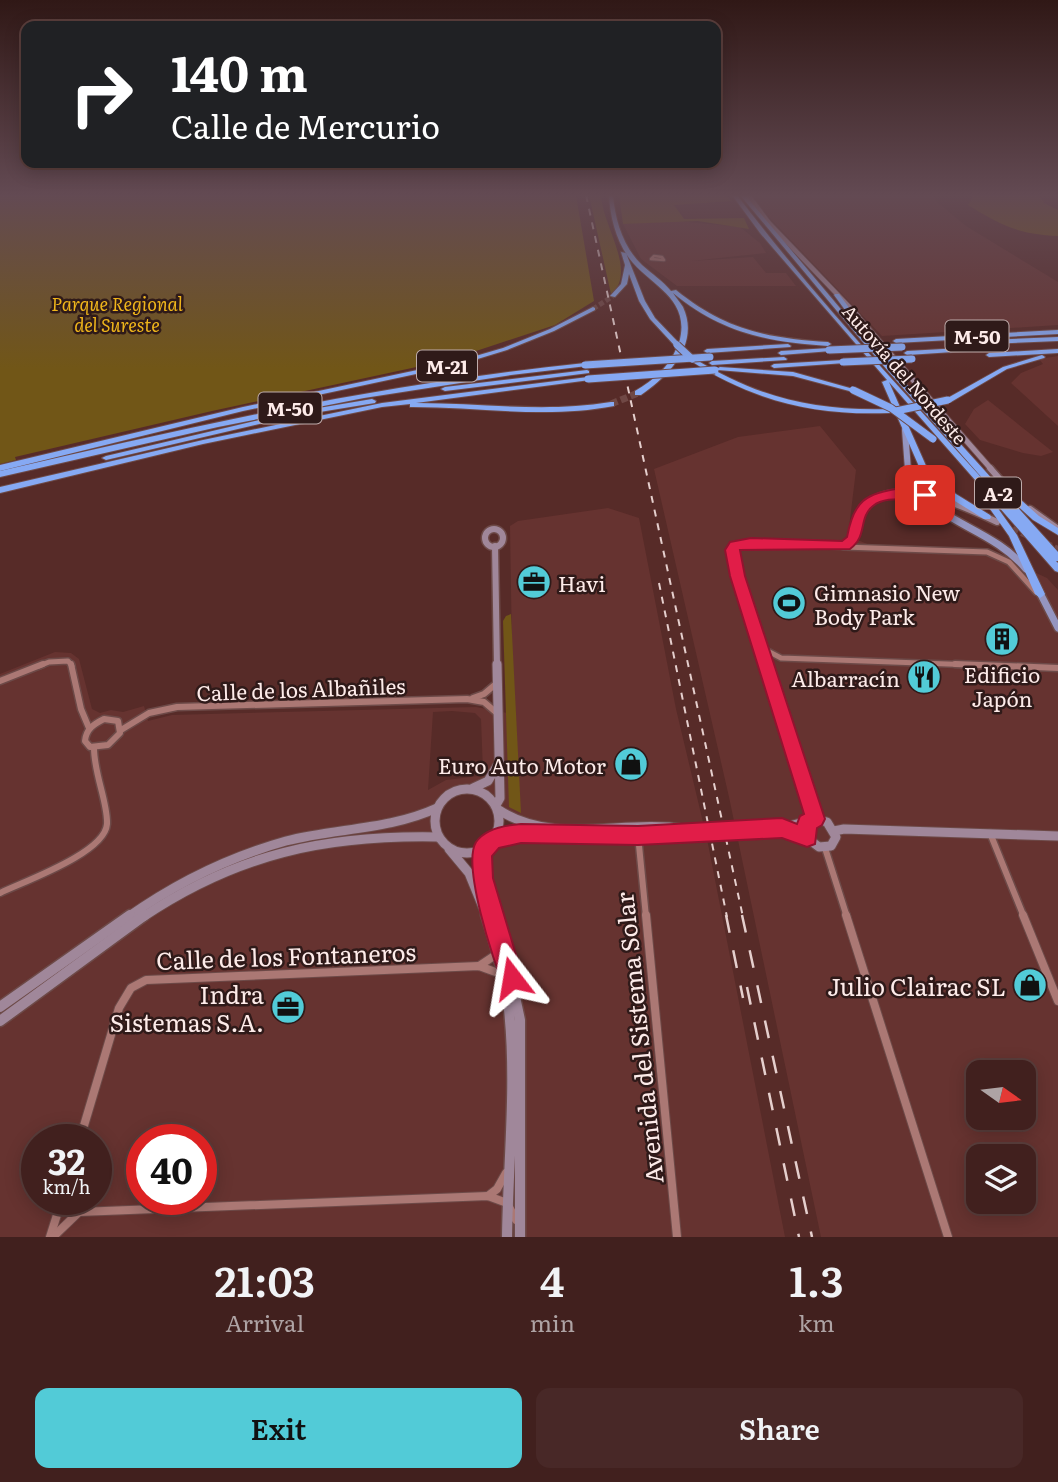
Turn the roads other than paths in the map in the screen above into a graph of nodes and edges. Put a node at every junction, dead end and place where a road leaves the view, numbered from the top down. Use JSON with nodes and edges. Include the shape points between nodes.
{"nodes":[{"id":1,"x":623,"y":253,"type":"joint"},
{"id":2,"x":630,"y":253,"type":"edge"},
{"id":3,"x":780,"y":253,"type":"edge"},
{"id":4,"x":793,"y":253,"type":"edge"},
{"id":5,"x":797,"y":253,"type":"edge"},
{"id":6,"x":640,"y":266,"type":"junction"},
{"id":7,"x":798,"y":281,"type":"dead end"},
{"id":8,"x":837,"y":295,"type":"junction"},
{"id":9,"x":613,"y":296,"type":"tunnel mouth"},
{"id":10,"x":593,"y":309,"type":"tunnel mouth"},
{"id":11,"x":839,"y":322,"type":"junction"},
{"id":12,"x":1058,"y":332,"type":"edge"},
{"id":13,"x":1058,"y":339,"type":"edge"},
{"id":14,"x":830,"y":346,"type":"junction"},
{"id":15,"x":904,"y":350,"type":"junction"},
{"id":16,"x":1058,"y":350,"type":"edge"},
{"id":17,"x":871,"y":358,"type":"junction"},
{"id":18,"x":712,"y":362,"type":"junction"},
{"id":19,"x":586,"y":369,"type":"junction"},
{"id":20,"x":900,"y":380,"type":"junction"},
{"id":21,"x":638,"y":393,"type":"tunnel mouth"},
{"id":22,"x":292,"y":399,"type":"junction"},
{"id":23,"x":611,"y":404,"type":"tunnel mouth"},
{"id":24,"x":344,"y":413,"type":"junction"},
{"id":25,"x":940,"y":426,"type":"junction"},
{"id":26,"x":905,"y":430,"type":"junction"},
{"id":27,"x":0,"y":468,"type":"edge"},
{"id":28,"x":0,"y":474,"type":"edge"},
{"id":29,"x":0,"y":484,"type":"edge"},
{"id":30,"x":976,"y":487,"type":"junction"},
{"id":31,"x":0,"y":490,"type":"edge"},
{"id":32,"x":987,"y":517,"type":"junction"},
{"id":33,"x":997,"y":522,"type":"tunnel mouth"},
{"id":34,"x":1058,"y":530,"type":"edge"},
{"id":35,"x":495,"y":546,"type":"dead end"},
{"id":36,"x":841,"y":547,"type":"junction"},
{"id":37,"x":1058,"y":558,"type":"edge"},
{"id":38,"x":1058,"y":569,"type":"edge"},
{"id":39,"x":1058,"y":578,"type":"edge"},
{"id":40,"x":1042,"y":597,"type":"junction"},
{"id":41,"x":1058,"y":628,"type":"edge"},
{"id":42,"x":760,"y":647,"type":"junction"},
{"id":43,"x":781,"y":659,"type":"junction"},
{"id":44,"x":1058,"y":668,"type":"edge"},
{"id":45,"x":767,"y":669,"type":"junction"},
{"id":46,"x":0,"y":681,"type":"edge"},
{"id":47,"x":497,"y":682,"type":"junction"},
{"id":48,"x":467,"y":699,"type":"junction"},
{"id":49,"x":498,"y":714,"type":"junction"},
{"id":50,"x":137,"y":718,"type":"junction"},
{"id":51,"x":118,"y":721,"type":"junction"},
{"id":52,"x":89,"y":728,"type":"junction"},
{"id":53,"x":121,"y":730,"type":"junction"},
{"id":54,"x":94,"y":748,"type":"junction"},
{"id":55,"x":499,"y":763,"type":"junction"},
{"id":56,"x":470,"y":789,"type":"junction"},
{"id":57,"x":498,"y":807,"type":"junction"},
{"id":58,"x":437,"y":808,"type":"junction"},
{"id":59,"x":811,"y":821,"type":"junction"},
{"id":60,"x":654,"y":827,"type":"junction"},
{"id":61,"x":619,"y":828,"type":"junction"},
{"id":62,"x":782,"y":828,"type":"junction"},
{"id":63,"x":691,"y":831,"type":"junction"},
{"id":64,"x":834,"y":831,"type":"junction"},
{"id":65,"x":990,"y":833,"type":"junction"},
{"id":66,"x":638,"y":835,"type":"junction"},
{"id":67,"x":1058,"y":836,"type":"edge"},
{"id":68,"x":437,"y":837,"type":"junction"},
{"id":69,"x":807,"y":838,"type":"junction"},
{"id":70,"x":488,"y":844,"type":"junction"},
{"id":71,"x":825,"y":848,"type":"junction"},
{"id":72,"x":449,"y":849,"type":"junction"},
{"id":73,"x":0,"y":893,"type":"edge"},
{"id":74,"x":500,"y":949,"type":"junction"},
{"id":75,"x":480,"y":966,"type":"junction"},
{"id":76,"x":501,"y":974,"type":"junction"},
{"id":77,"x":1058,"y":1001,"type":"edge"},
{"id":78,"x":0,"y":1007,"type":"edge"},
{"id":79,"x":0,"y":1021,"type":"edge"},
{"id":80,"x":84,"y":1124,"type":"edge"},
{"id":81,"x":508,"y":1170,"type":"junction"},
{"id":82,"x":488,"y":1196,"type":"junction"},
{"id":83,"x":507,"y":1203,"type":"junction"},
{"id":84,"x":112,"y":1211,"type":"edge"},
{"id":85,"x":58,"y":1215,"type":"edge"},
{"id":86,"x":76,"y":1215,"type":"edge"},
{"id":87,"x":52,"y":1237,"type":"edge"},
{"id":88,"x":507,"y":1237,"type":"edge"},
{"id":89,"x":520,"y":1237,"type":"edge"},
{"id":90,"x":677,"y":1237,"type":"edge"},
{"id":91,"x":948,"y":1237,"type":"edge"}],
"edges":[{"from":1,"to":9,"type":"highway","via":[[626,279]]},
{"from":1,"to":16,"type":"highway","bridge":true,"via":[[653,318],[692,360],[733,384],[787,403],[840,411],[923,407],[948,400],[1015,364]]},
{"from":2,"to":6,"type":"highway"},
{"from":3,"to":11,"type":"highway","name":"Autovía del Nordeste","number":"A-2"},
{"from":4,"to":20,"type":"highway","name":"Autovía del Nordeste","number":"A-2"},
{"from":5,"to":8,"type":"street"},
{"from":6,"to":14,"type":"highway","via":[[701,314],[724,326],[779,340]]},
{"from":6,"to":21,"type":"highway","via":[[677,302],[685,336],[672,366]]},
{"from":7,"to":11,"type":"highway"},
{"from":8,"to":20,"type":"highway"},
{"from":8,"to":34,"type":"street","via":[[951,419],[1008,489]]},
{"from":10,"to":22,"type":"highway","number":"M-21","via":[[505,349],[456,364]]},
{"from":11,"to":17,"type":"highway","name":"Autovía del Nordeste","number":"A-2"},
{"from":12,"to":15,"type":"highway","number":"M-50"},
{"from":13,"to":15,"type":"highway","number":"M-50"},
{"from":14,"to":15,"type":"highway","number":"M-50","bridge":true},
{"from":14,"to":18,"type":"highway","number":"M-50"},
{"from":15,"to":16,"type":"highway","number":"M-50"},
{"from":15,"to":18,"type":"highway","number":"M-50","bridge":true,"via":[[840,359]]},
{"from":17,"to":26,"type":"highway","via":[[891,391]]},
{"from":17,"to":38,"type":"highway","name":"Autovía del Nordeste","number":"A-2"},
{"from":18,"to":19,"type":"highway","number":"M-50","bridge":true},
{"from":18,"to":19,"type":"highway","number":"M-50","bridge":true},
{"from":18,"to":30,"type":"highway","bridge":true,"via":[[793,374],[853,390],[891,408],[933,439]]},
{"from":19,"to":22,"type":"highway","number":"M-50","via":[[456,373]]},
{"from":19,"to":24,"type":"highway","number":"M-50"},
{"from":19,"to":28,"type":"highway","number":"M-50","via":[[470,378],[347,397]]},
{"from":19,"to":29,"type":"highway","number":"M-50","via":[[289,415]]},
{"from":20,"to":25,"type":"highway","name":"Autovía del Nordeste","number":"A-2"},
{"from":22,"to":27,"type":"highway","number":"M-50"},
{"from":23,"to":24,"type":"highway","number":"M-21","via":[[537,412],[424,405]]},
{"from":24,"to":31,"type":"highway","number":"M-50"},
{"from":25,"to":34,"type":"highway","via":[[1016,501]]},
{"from":25,"to":37,"type":"highway","name":"Autovía del Nordeste","number":"A-2"},
{"from":26,"to":32,"type":"highway","via":[[920,462],[939,485]]},
{"from":26,"to":40,"type":"main road","bridge":true,"via":[[908,470],[917,491],[946,517],[1012,552]]},
{"from":30,"to":39,"type":"highway"},
{"from":30,"to":40,"type":"highway","via":[[1013,535]]},
{"from":32,"to":33,"type":"street"},
{"from":32,"to":36,"type":"street","via":[[925,495],[883,496],[862,508],[854,539]]},
{"from":35,"to":47,"type":"street"},
{"from":36,"to":40,"type":"street","via":[[987,552],[1013,565]]},
{"from":36,"to":42,"type":"street","via":[[735,545],[732,558]]},
{"from":40,"to":41,"type":"main road"},
{"from":42,"to":43,"type":"street"},
{"from":42,"to":45,"type":"street"},
{"from":43,"to":44,"type":"street"},
{"from":43,"to":45,"type":"street"},
{"from":45,"to":59,"type":"street"},
{"from":46,"to":52,"type":"street","via":[[49,662],[68,661]]},
{"from":47,"to":48,"type":"street","name":"Calle de los Albañiles","via":[[484,694]]},
{"from":47,"to":49,"type":"street"},
{"from":48,"to":49,"type":"street","name":"Calle de los Albañiles","via":[[484,702]]},
{"from":48,"to":50,"type":"street","name":"Calle de los Albañiles","via":[[177,707]]},
{"from":49,"to":55,"type":"street"},
{"from":50,"to":51,"type":"street","name":"Calle de los Albañiles"},
{"from":50,"to":53,"type":"street","name":"Calle de los Albañiles"},
{"from":51,"to":52,"type":"street","via":[[104,719]]},
{"from":51,"to":53,"type":"street"},
{"from":52,"to":54,"type":"street","via":[[85,741]]},
{"from":53,"to":54,"type":"street","via":[[111,743]]},
{"from":54,"to":73,"type":"street","via":[[107,822],[100,843]]},
{"from":55,"to":56,"type":"street","via":[[488,781]]},
{"from":55,"to":57,"type":"street"},
{"from":56,"to":57,"type":"street","via":[[487,794]]},
{"from":56,"to":58,"type":"street","via":[[452,793]]},
{"from":57,"to":61,"type":"street","via":[[510,819],[536,826]]},
{"from":57,"to":70,"type":"street","via":[[500,820]]},
{"from":58,"to":68,"type":"street"},
{"from":58,"to":78,"type":"street","via":[[413,819],[287,841],[218,864],[159,895]]},
{"from":59,"to":62,"type":"street"},
{"from":59,"to":64,"type":"street","via":[[827,822]]},
{"from":59,"to":69,"type":"street"},
{"from":60,"to":61,"type":"street"},
{"from":60,"to":63,"type":"street"},
{"from":60,"to":66,"type":"street"},
{"from":61,"to":66,"type":"street"},
{"from":62,"to":63,"type":"street","bridge":true},
{"from":62,"to":69,"type":"street"},
{"from":63,"to":66,"type":"street"},
{"from":64,"to":65,"type":"street"},
{"from":64,"to":71,"type":"street","via":[[834,842]]},
{"from":65,"to":67,"type":"street"},
{"from":65,"to":77,"type":"street"},
{"from":66,"to":70,"type":"street","via":[[521,833]]},
{"from":66,"to":90,"type":"street","name":"Avenida del Sistema Solar"},
{"from":68,"to":72,"type":"street"},
{"from":68,"to":79,"type":"street","via":[[386,835],[325,843],[265,856],[221,873],[163,904]]},
{"from":69,"to":71,"type":"street"},
{"from":70,"to":72,"type":"street","via":[[473,852]]},
{"from":70,"to":74,"type":"street","via":[[481,862],[482,878]]},
{"from":71,"to":91,"type":"street"},
{"from":72,"to":74,"type":"street","via":[[467,866]]},
{"from":74,"to":75,"type":"street"},
{"from":74,"to":76,"type":"street"},
{"from":74,"to":89,"type":"street","via":[[515,993],[520,1032]]},
{"from":75,"to":76,"type":"street","name":"Calle de los Fontaneros"},
{"from":75,"to":80,"type":"street","name":"Calle de los Fontaneros","via":[[146,979],[131,988],[119,1008]]},
{"from":76,"to":81,"type":"street","via":[[510,1021]]},
{"from":81,"to":82,"type":"street"},
{"from":81,"to":83,"type":"street"},
{"from":82,"to":83,"type":"street"},
{"from":82,"to":84,"type":"street"},
{"from":83,"to":88,"type":"street"},
{"from":83,"to":89,"type":"street"},
{"from":85,"to":87,"type":"street"},
{"from":86,"to":87,"type":"street"}]}
